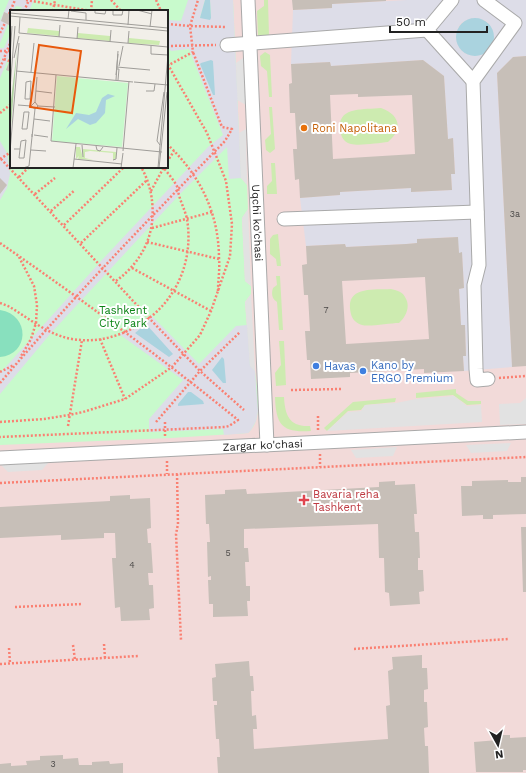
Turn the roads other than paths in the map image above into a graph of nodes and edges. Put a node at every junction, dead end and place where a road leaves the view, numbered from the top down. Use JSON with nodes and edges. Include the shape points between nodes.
{"nodes":[{"id":1,"x":248,"y":0,"type":"edge"},
{"id":2,"x":452,"y":0,"type":"edge"},
{"id":3,"x":484,"y":0,"type":"edge"},
{"id":4,"x":521,"y":22,"type":"edge"},
{"id":5,"x":427,"y":30,"type":"junction"},
{"id":6,"x":250,"y":43,"type":"junction"},
{"id":7,"x":227,"y":45,"type":"road end"},
{"id":8,"x":473,"y":81,"type":"junction"},
{"id":9,"x":477,"y":212,"type":"junction"},
{"id":10,"x":284,"y":219,"type":"dead end"},
{"id":11,"x":488,"y":379,"type":"road end"},
{"id":12,"x":526,"y":432,"type":"edge"},
{"id":13,"x":267,"y":445,"type":"junction"},
{"id":14,"x":0,"y":458,"type":"edge"}],
"edges":[{"from":1,"to":6,"type":"street","name":"Uqchi ko'chasi"},
{"from":2,"to":5,"type":"street"},
{"from":3,"to":4,"type":"street"},
{"from":4,"to":8,"type":"street"},
{"from":5,"to":6,"type":"street"},
{"from":5,"to":8,"type":"street"},
{"from":6,"to":7,"type":"street"},
{"from":6,"to":13,"type":"street","name":"Uqchi ko'chasi"},
{"from":8,"to":9,"type":"street"},
{"from":9,"to":10,"type":"street"},
{"from":9,"to":11,"type":"street","via":[[479,265],[474,285],[476,369],[477,380]]},
{"from":12,"to":13,"type":"street","name":"Zargar ko'chasi"},
{"from":13,"to":14,"type":"street","name":"Zargar ko'chasi"}]}
